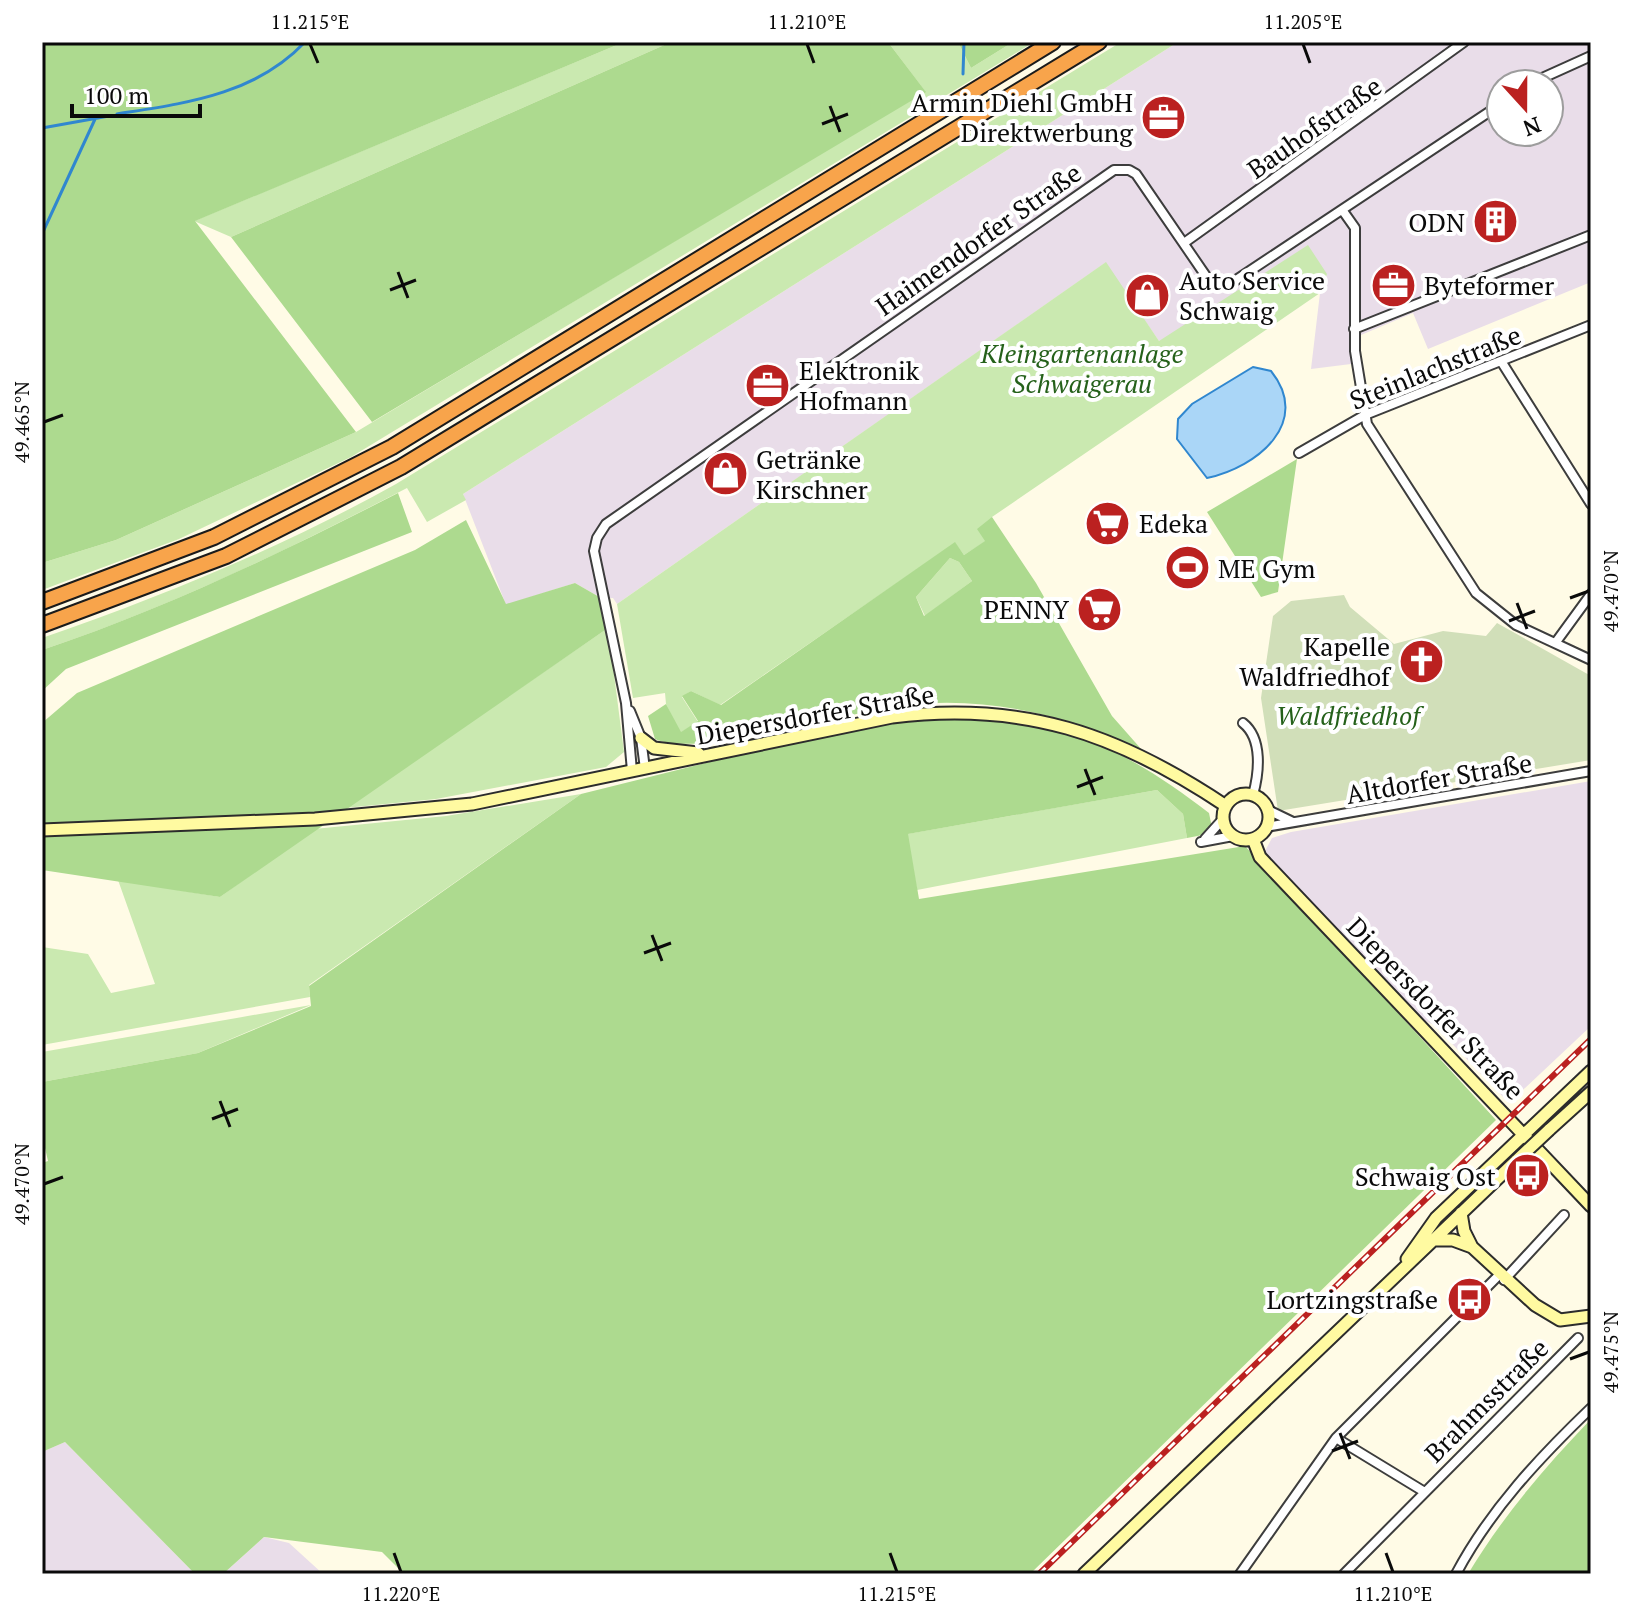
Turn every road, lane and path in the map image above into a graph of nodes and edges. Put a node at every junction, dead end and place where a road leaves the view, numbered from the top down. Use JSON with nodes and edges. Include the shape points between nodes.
{"nodes":[{"id":1,"x":1053,"y":42,"type":"edge"},
{"id":2,"x":1099,"y":42,"type":"edge"},
{"id":3,"x":1464,"y":42,"type":"edge"},
{"id":4,"x":1591,"y":56,"type":"edge"},
{"id":5,"x":1564,"y":68,"type":"edge"},
{"id":6,"x":1485,"y":115,"type":"edge"},
{"id":7,"x":1343,"y":211,"type":"junction"},
{"id":8,"x":1591,"y":235,"type":"edge"},
{"id":9,"x":1184,"y":243,"type":"junction"},
{"id":10,"x":1591,"y":325,"type":"edge"},
{"id":11,"x":1354,"y":329,"type":"junction"},
{"id":12,"x":1501,"y":361,"type":"junction"},
{"id":13,"x":1365,"y":415,"type":"junction"},
{"id":14,"x":1299,"y":453,"type":"dead end"},
{"id":15,"x":1591,"y":504,"type":"edge"},
{"id":16,"x":1591,"y":594,"type":"edge"},
{"id":17,"x":42,"y":602,"type":"edge"},
{"id":18,"x":42,"y":625,"type":"edge"},
{"id":19,"x":1556,"y":642,"type":"junction"},
{"id":20,"x":1591,"y":660,"type":"edge"},
{"id":21,"x":626,"y":703,"type":"junction"},
{"id":22,"x":1243,"y":723,"type":"dead end"},
{"id":23,"x":641,"y":738,"type":"junction"},
{"id":24,"x":715,"y":754,"type":"junction"},
{"id":25,"x":645,"y":769,"type":"junction"},
{"id":26,"x":632,"y":771,"type":"junction"},
{"id":27,"x":1591,"y":771,"type":"edge"},
{"id":28,"x":1253,"y":795,"type":"junction"},
{"id":29,"x":1226,"y":806,"type":"junction"},
{"id":30,"x":1268,"y":810,"type":"junction"},
{"id":31,"x":1223,"y":819,"type":"junction"},
{"id":32,"x":1293,"y":822,"type":"junction"},
{"id":33,"x":1266,"y":827,"type":"junction"},
{"id":34,"x":42,"y":830,"type":"edge"},
{"id":35,"x":1233,"y":836,"type":"junction"},
{"id":36,"x":1253,"y":839,"type":"junction"},
{"id":37,"x":1591,"y":1071,"type":"edge"},
{"id":38,"x":1591,"y":1092,"type":"edge"},
{"id":39,"x":1524,"y":1133,"type":"junction"},
{"id":40,"x":1591,"y":1206,"type":"edge"},
{"id":41,"x":1461,"y":1213,"type":"junction"},
{"id":42,"x":1564,"y":1215,"type":"dead end"},
{"id":43,"x":1434,"y":1240,"type":"junction"},
{"id":44,"x":1472,"y":1247,"type":"junction"},
{"id":45,"x":1502,"y":1278,"type":"junction"},
{"id":46,"x":1392,"y":1279,"type":"junction"},
{"id":47,"x":1591,"y":1316,"type":"edge"},
{"id":48,"x":1578,"y":1338,"type":"dead end"},
{"id":49,"x":1591,"y":1408,"type":"edge"},
{"id":50,"x":1336,"y":1438,"type":"junction"},
{"id":51,"x":1423,"y":1491,"type":"junction"},
{"id":52,"x":1084,"y":1574,"type":"edge"},
{"id":53,"x":1240,"y":1574,"type":"edge"},
{"id":54,"x":1344,"y":1574,"type":"edge"},
{"id":55,"x":1456,"y":1574,"type":"edge"}],
"edges":[{"from":1,"to":17,"type":"highway","via":[[392,447],[214,537]]},
{"from":2,"to":18,"type":"highway","via":[[389,474],[226,556]]},
{"from":3,"to":9,"type":"street","name":"Bauhofstraße"},
{"from":4,"to":5,"type":"street"},
{"from":6,"to":7,"type":"street","name":"Haimendorfer Straße"},
{"from":7,"to":9,"type":"street","name":"Haimendorfer Straße","via":[[1227,286],[1210,282]]},
{"from":7,"to":11,"type":"street","via":[[1355,228]]},
{"from":8,"to":11,"type":"street"},
{"from":9,"to":21,"type":"street","name":"Haimendorfer Straße","via":[[1136,174],[1114,170],[606,524],[594,551]]},
{"from":10,"to":12,"type":"street","name":"Steinlachstraße"},
{"from":11,"to":13,"type":"street"},
{"from":12,"to":13,"type":"street","name":"Steinlachstraße"},
{"from":12,"to":15,"type":"street"},
{"from":13,"to":14,"type":"street","name":"Steinlachstraße"},
{"from":13,"to":19,"type":"street","via":[[1476,593],[1516,625]]},
{"from":16,"to":19,"type":"street"},
{"from":19,"to":20,"type":"street"},
{"from":21,"to":23,"type":"street","name":"Haimendorfer Straße"},
{"from":21,"to":26,"type":"street","name":"Haimendorfer Straße"},
{"from":22,"to":28,"type":"street","via":[[1254,740],[1258,764]]},
{"from":23,"to":24,"type":"street","via":[[669,752]]},
{"from":23,"to":25,"type":"street","name":"Haimendorfer Straße"},
{"from":24,"to":25,"type":"street","name":"Diepersdorfer Straße"},
{"from":24,"to":29,"type":"street","name":"Diepersdorfer Straße","via":[[892,717],[990,712],[1089,734],[1189,781]]},
{"from":25,"to":26,"type":"street","name":"Diepersdorfer Straße"},
{"from":26,"to":34,"type":"street","name":"Diepersdorfer Straße","via":[[425,810]]},
{"from":27,"to":32,"type":"street","name":"Altdorfer Straße"},
{"from":28,"to":29,"type":"street","via":[[1237,795]]},
{"from":28,"to":30,"type":"street"},
{"from":29,"to":31,"type":"street"},
{"from":30,"to":32,"type":"street"},
{"from":30,"to":33,"type":"street"},
{"from":31,"to":35,"type":"street"},
{"from":31,"to":35,"type":"street","via":[[1201,842]]},
{"from":32,"to":33,"type":"street","name":"Altdorfer Straße"},
{"from":33,"to":36,"type":"street"},
{"from":35,"to":36,"type":"street"},
{"from":36,"to":39,"type":"street","name":"Diepersdorfer Straße","via":[[1260,857]]},
{"from":37,"to":39,"type":"street"},
{"from":38,"to":41,"type":"street","bridge":true},
{"from":39,"to":40,"type":"street","name":"Diepersdorfer Straße"},
{"from":39,"to":46,"type":"street","via":[[1436,1218]]},
{"from":41,"to":43,"type":"street"},
{"from":41,"to":44,"type":"street"},
{"from":42,"to":45,"type":"street"},
{"from":43,"to":44,"type":"street"},
{"from":43,"to":46,"type":"street"},
{"from":44,"to":45,"type":"street"},
{"from":45,"to":47,"type":"street","via":[[1554,1318],[1573,1321]]},
{"from":45,"to":50,"type":"street"},
{"from":46,"to":52,"type":"street"},
{"from":48,"to":51,"type":"street","name":"Brahmsstraße"},
{"from":49,"to":55,"type":"street","via":[[1536,1462]]},
{"from":50,"to":51,"type":"street","name":"Brahmsstraße"},
{"from":50,"to":53,"type":"street"},
{"from":51,"to":54,"type":"street","name":"Brahmsstraße"}]}
